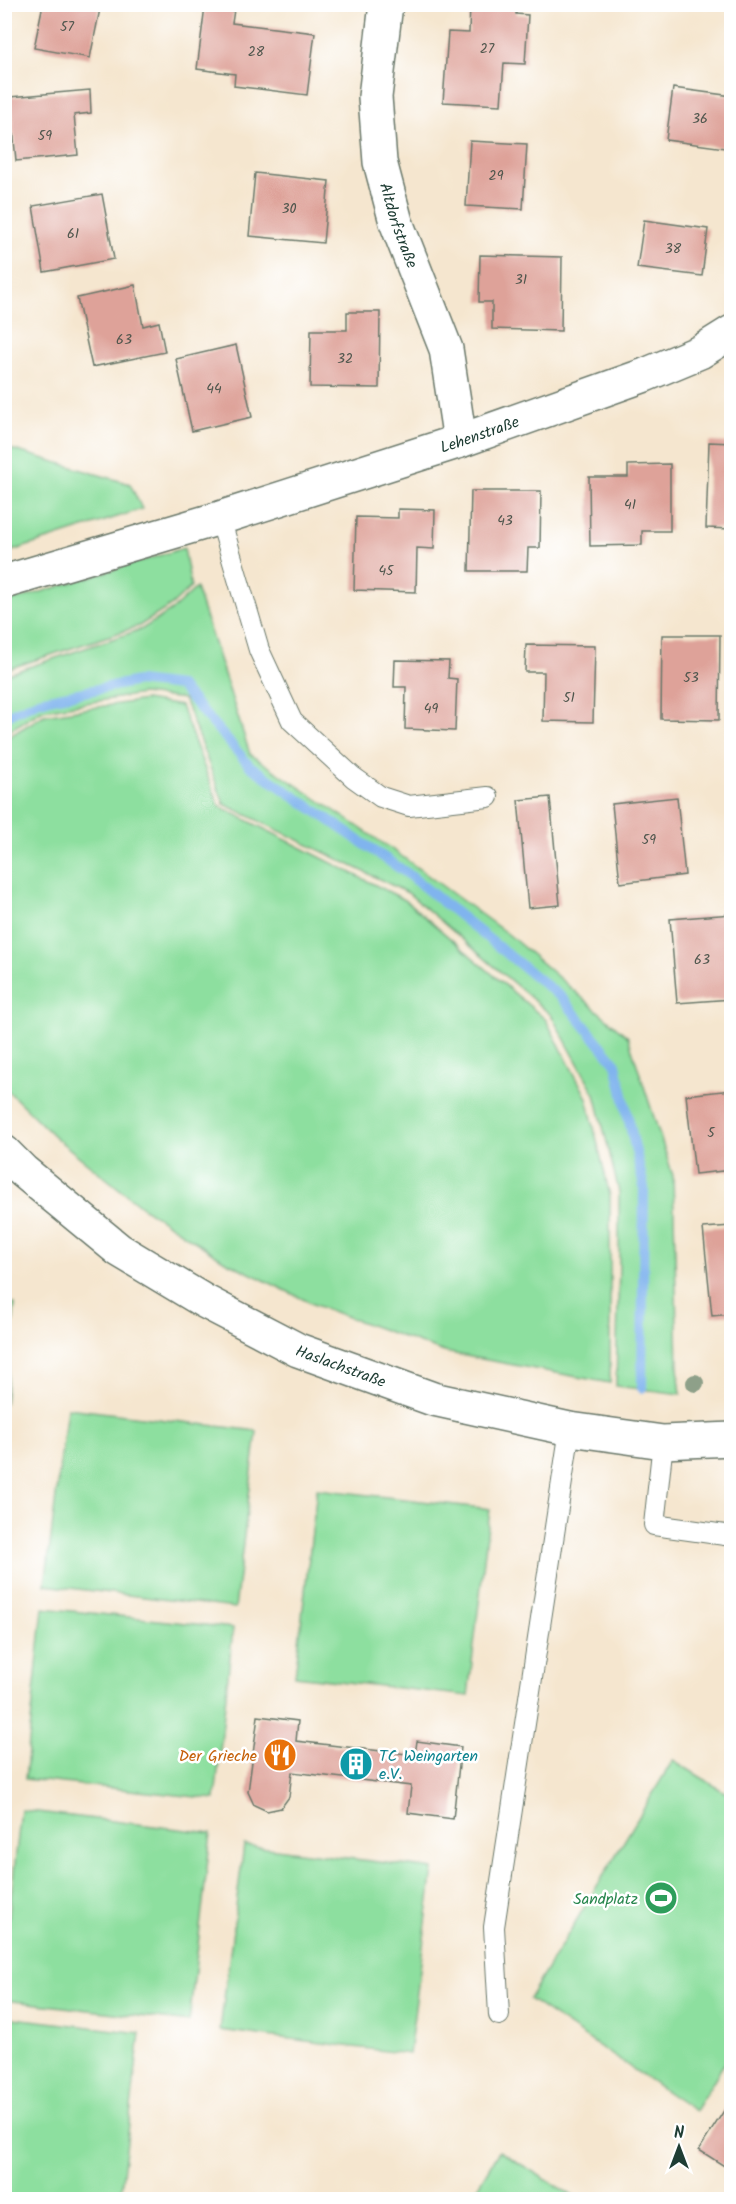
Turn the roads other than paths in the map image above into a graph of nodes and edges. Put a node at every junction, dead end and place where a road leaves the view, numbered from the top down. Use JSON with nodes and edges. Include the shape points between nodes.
{"nodes":[{"id":1,"x":386,"y":4,"type":"edge"},
{"id":2,"x":732,"y":332,"type":"edge"},
{"id":3,"x":460,"y":441,"type":"junction"},
{"id":4,"x":220,"y":518,"type":"junction"},
{"id":5,"x":4,"y":582,"type":"edge"},
{"id":6,"x":488,"y":797,"type":"dead end"},
{"id":7,"x":4,"y":1152,"type":"edge"},
{"id":8,"x":570,"y":1429,"type":"junction"},
{"id":9,"x":732,"y":1439,"type":"edge"},
{"id":10,"x":663,"y":1442,"type":"junction"},
{"id":11,"x":732,"y":1536,"type":"edge"},
{"id":12,"x":499,"y":2015,"type":"dead end"}],
"edges":[{"from":1,"to":3,"type":"street","name":"Altdorfstraße","via":[[375,98],[381,162],[396,222],[446,349]]},
{"from":2,"to":3,"type":"street","name":"Lehenstraße","via":[[700,352],[645,375]]},
{"from":3,"to":4,"type":"street","name":"Lehenstraße"},
{"from":4,"to":5,"type":"street","name":"Lehenstraße"},
{"from":4,"to":6,"type":"lane","via":[[258,650],[292,721],[381,797],[409,806]]},
{"from":7,"to":8,"type":"street","name":"Haslachstraße","via":[[119,1250],[204,1301],[298,1350],[433,1400]]},
{"from":8,"to":10,"type":"street","name":"Haslachstraße"},
{"from":8,"to":12,"type":"lane","via":[[494,1927]]},
{"from":9,"to":10,"type":"street","name":"Haslachstraße"},
{"from":10,"to":11,"type":"lane","via":[[654,1525]]}]}
